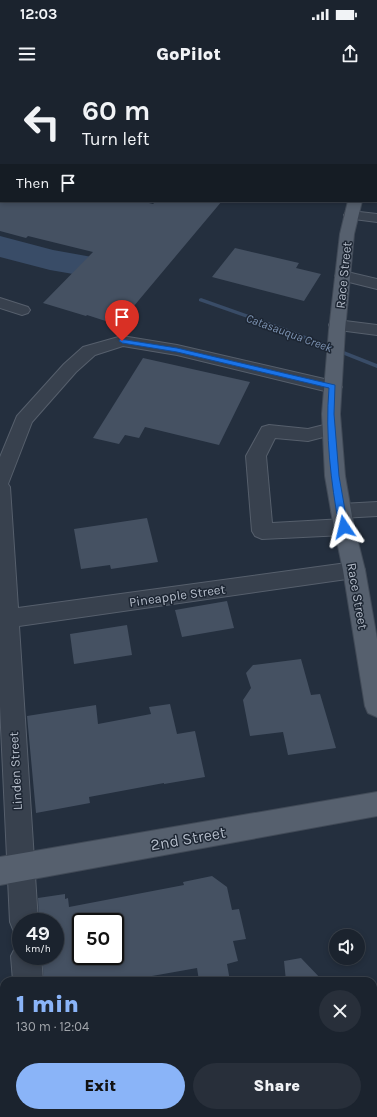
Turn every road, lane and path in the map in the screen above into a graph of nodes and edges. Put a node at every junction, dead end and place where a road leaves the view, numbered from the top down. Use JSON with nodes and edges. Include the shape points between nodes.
{"nodes":[{"id":1,"x":353,"y":208,"type":"edge"},
{"id":2,"x":377,"y":218,"type":"edge"},
{"id":3,"x":343,"y":276,"type":"junction"},
{"id":4,"x":377,"y":284,"type":"edge"},
{"id":5,"x":0,"y":303,"type":"edge"},
{"id":6,"x":22,"y":310,"type":"dead end"},
{"id":7,"x":337,"y":327,"type":"junction"},
{"id":8,"x":377,"y":330,"type":"edge"},
{"id":9,"x":333,"y":380,"type":"junction"},
{"id":10,"x":332,"y":429,"type":"junction"},
{"id":11,"x":0,"y":482,"type":"edge"},
{"id":12,"x":0,"y":487,"type":"edge"},
{"id":13,"x":377,"y":509,"type":"edge"},
{"id":14,"x":342,"y":519,"type":"junction"},
{"id":15,"x":354,"y":570,"type":"junction"},
{"id":16,"x":4,"y":620,"type":"edge"},
{"id":17,"x":377,"y":706,"type":"edge"},
{"id":18,"x":377,"y":804,"type":"edge"},
{"id":19,"x":10,"y":869,"type":"edge"},
{"id":20,"x":22,"y":913,"type":"edge"},
{"id":21,"x":27,"y":965,"type":"edge"},
{"id":22,"x":28,"y":977,"type":"edge"}],
"edges":[{"from":1,"to":2,"type":"street"},
{"from":1,"to":3,"type":"main road","name":"Race Street","via":[[347,234]]},
{"from":3,"to":4,"type":"street"},
{"from":3,"to":7,"type":"main road","name":"Race Street"},
{"from":5,"to":6,"type":"street"},
{"from":7,"to":8,"type":"street"},
{"from":7,"to":9,"type":"main road","name":"Race Street"},
{"from":9,"to":10,"type":"main road","name":"Race Street"},
{"from":9,"to":11,"type":"street","via":[[122,341],[89,351],[70,368],[24,420]]},
{"from":10,"to":14,"type":"main road","name":"Race Street","via":[[335,476]]},
{"from":10,"to":14,"type":"street","via":[[308,435],[269,431],[256,456],[262,531]]},
{"from":12,"to":16,"type":"street","name":"Linden Street"},
{"from":13,"to":14,"type":"street"},
{"from":14,"to":15,"type":"main road","name":"Race Street"},
{"from":15,"to":16,"type":"street","name":"Pineapple Street"},
{"from":15,"to":17,"type":"main road","name":"Race Street"},
{"from":16,"to":19,"type":"street","name":"Linden Street"},
{"from":18,"to":19,"type":"main road","name":"2nd Street"},
{"from":19,"to":20,"type":"street","name":"Linden Street"},
{"from":21,"to":22,"type":"street"}]}
